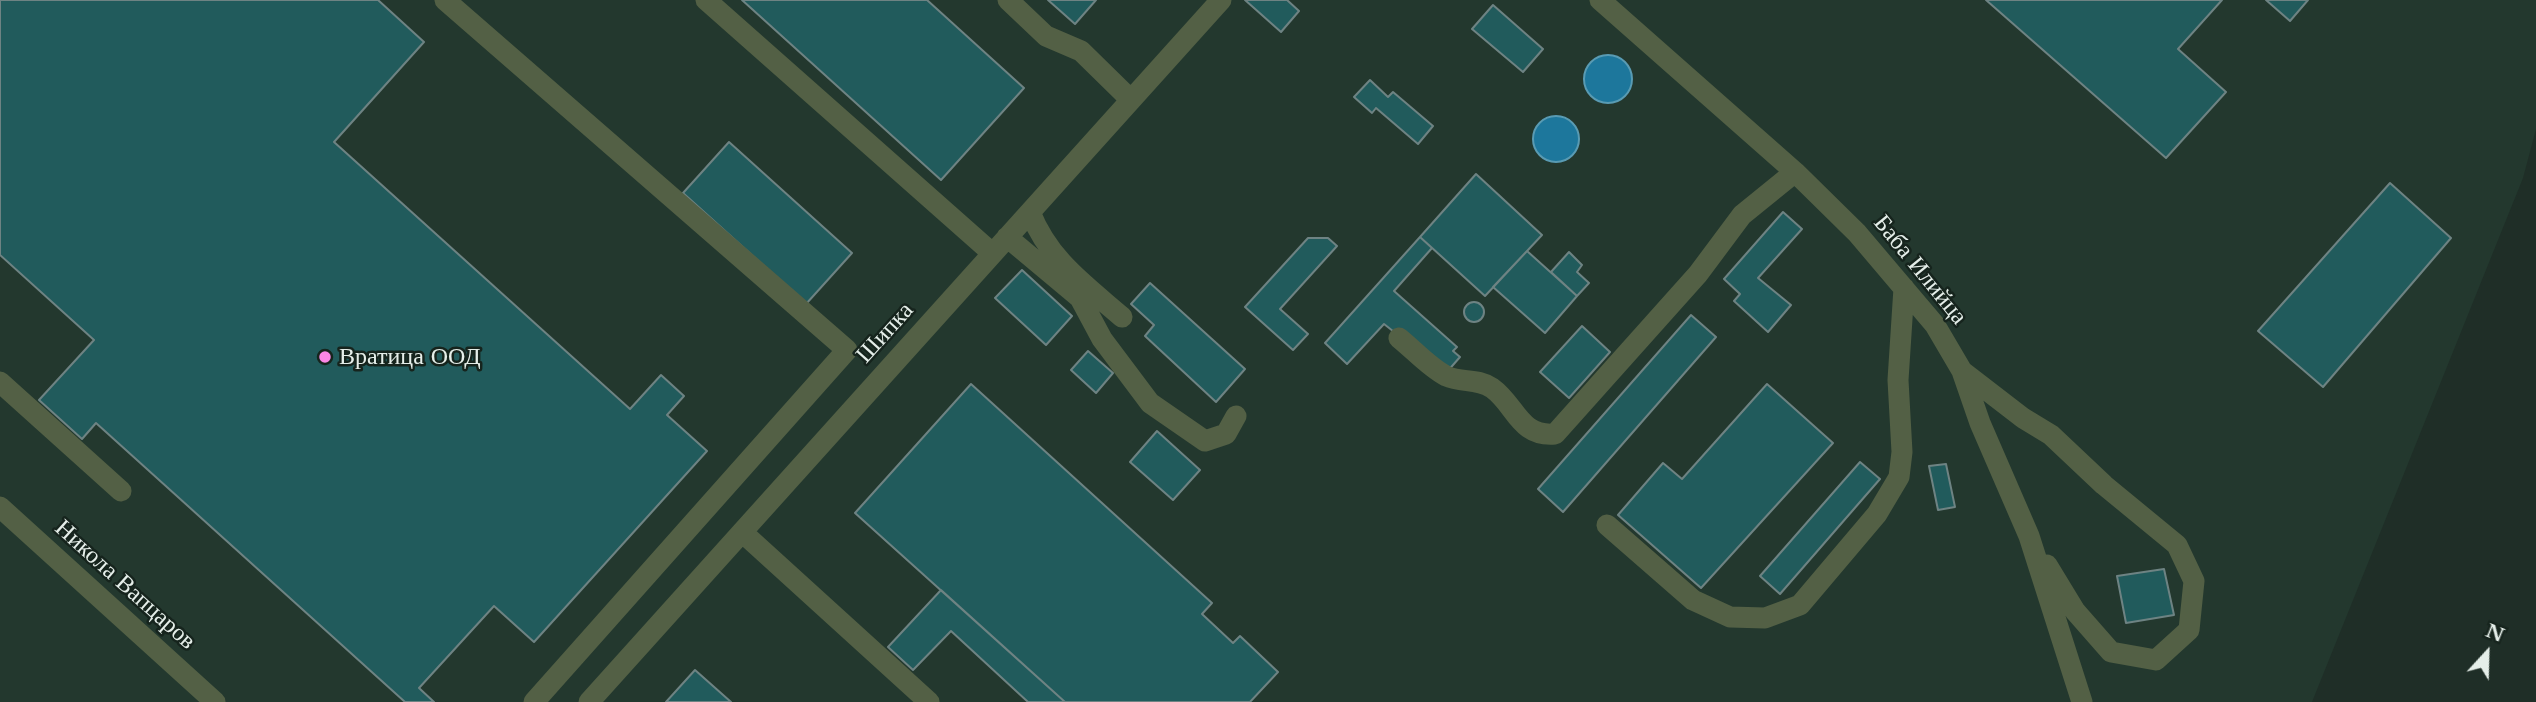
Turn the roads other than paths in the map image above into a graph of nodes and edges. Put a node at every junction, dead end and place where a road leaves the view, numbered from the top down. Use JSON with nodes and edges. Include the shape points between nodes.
{"nodes":[{"id":1,"x":445,"y":0,"type":"edge"},
{"id":2,"x":706,"y":0,"type":"edge"},
{"id":3,"x":1008,"y":0,"type":"edge"},
{"id":4,"x":1221,"y":0,"type":"edge"},
{"id":5,"x":1600,"y":0,"type":"edge"},
{"id":6,"x":1130,"y":100,"type":"junction"},
{"id":7,"x":1795,"y":172,"type":"junction"},
{"id":8,"x":1030,"y":212,"type":"junction"},
{"id":9,"x":1007,"y":237,"type":"junction"},
{"id":10,"x":992,"y":253,"type":"junction"},
{"id":11,"x":1903,"y":288,"type":"junction"},
{"id":12,"x":1122,"y":317,"type":"dead end"},
{"id":13,"x":1399,"y":338,"type":"dead end"},
{"id":14,"x":1962,"y":371,"type":"junction"},
{"id":15,"x":0,"y":383,"type":"edge"},
{"id":16,"x":1236,"y":416,"type":"dead end"},
{"id":17,"x":121,"y":491,"type":"dead end"},
{"id":18,"x":0,"y":507,"type":"edge"},
{"id":19,"x":1607,"y":525,"type":"dead end"},
{"id":20,"x":742,"y":532,"type":"junction"},
{"id":21,"x":2029,"y":536,"type":"junction"},
{"id":22,"x":215,"y":702,"type":"edge"},
{"id":23,"x":534,"y":702,"type":"edge"},
{"id":24,"x":589,"y":702,"type":"edge"},
{"id":25,"x":929,"y":702,"type":"edge"},
{"id":26,"x":2081,"y":702,"type":"edge"}],
"edges":[{"from":1,"to":23,"type":"street","via":[[847,350]]},
{"from":2,"to":10,"type":"street"},
{"from":3,"to":6,"type":"street","via":[[1046,36],[1082,51]]},
{"from":4,"to":6,"type":"street","name":"Шипка"},
{"from":5,"to":7,"type":"street","name":"Баба Илийца"},
{"from":6,"to":8,"type":"street","name":"Шипка"},
{"from":7,"to":11,"type":"street","name":"Баба Илийца","via":[[1857,233]]},
{"from":7,"to":13,"type":"street","via":[[1742,215],[1698,274],[1555,434],[1529,430],[1495,390],[1479,380],[1445,375]]},
{"from":8,"to":9,"type":"street","name":"Шипка"},
{"from":8,"to":12,"type":"street","via":[[1041,239],[1057,260]]},
{"from":9,"to":10,"type":"street","name":"Шипка"},
{"from":9,"to":16,"type":"street","via":[[1080,298],[1102,340],[1150,403],[1205,442],[1226,435]]},
{"from":10,"to":20,"type":"street","name":"Шипка"},
{"from":11,"to":14,"type":"street","name":"Баба Илийца","via":[[1935,325]]},
{"from":11,"to":19,"type":"street","via":[[1899,477],[1877,514],[1800,605],[1765,618],[1730,617],[1693,600]]},
{"from":14,"to":21,"type":"street","name":"Баба Илийца"},
{"from":14,"to":21,"type":"street","via":[[2051,435],[2177,545],[2194,581],[2189,630],[2156,660],[2111,652],[2075,611]]},
{"from":15,"to":17,"type":"street"},
{"from":18,"to":22,"type":"street","name":"Никола Вапцаров"},
{"from":20,"to":24,"type":"street","name":"Шипка"},
{"from":20,"to":25,"type":"street"},
{"from":21,"to":26,"type":"street","name":"Баба Илийца"}]}
